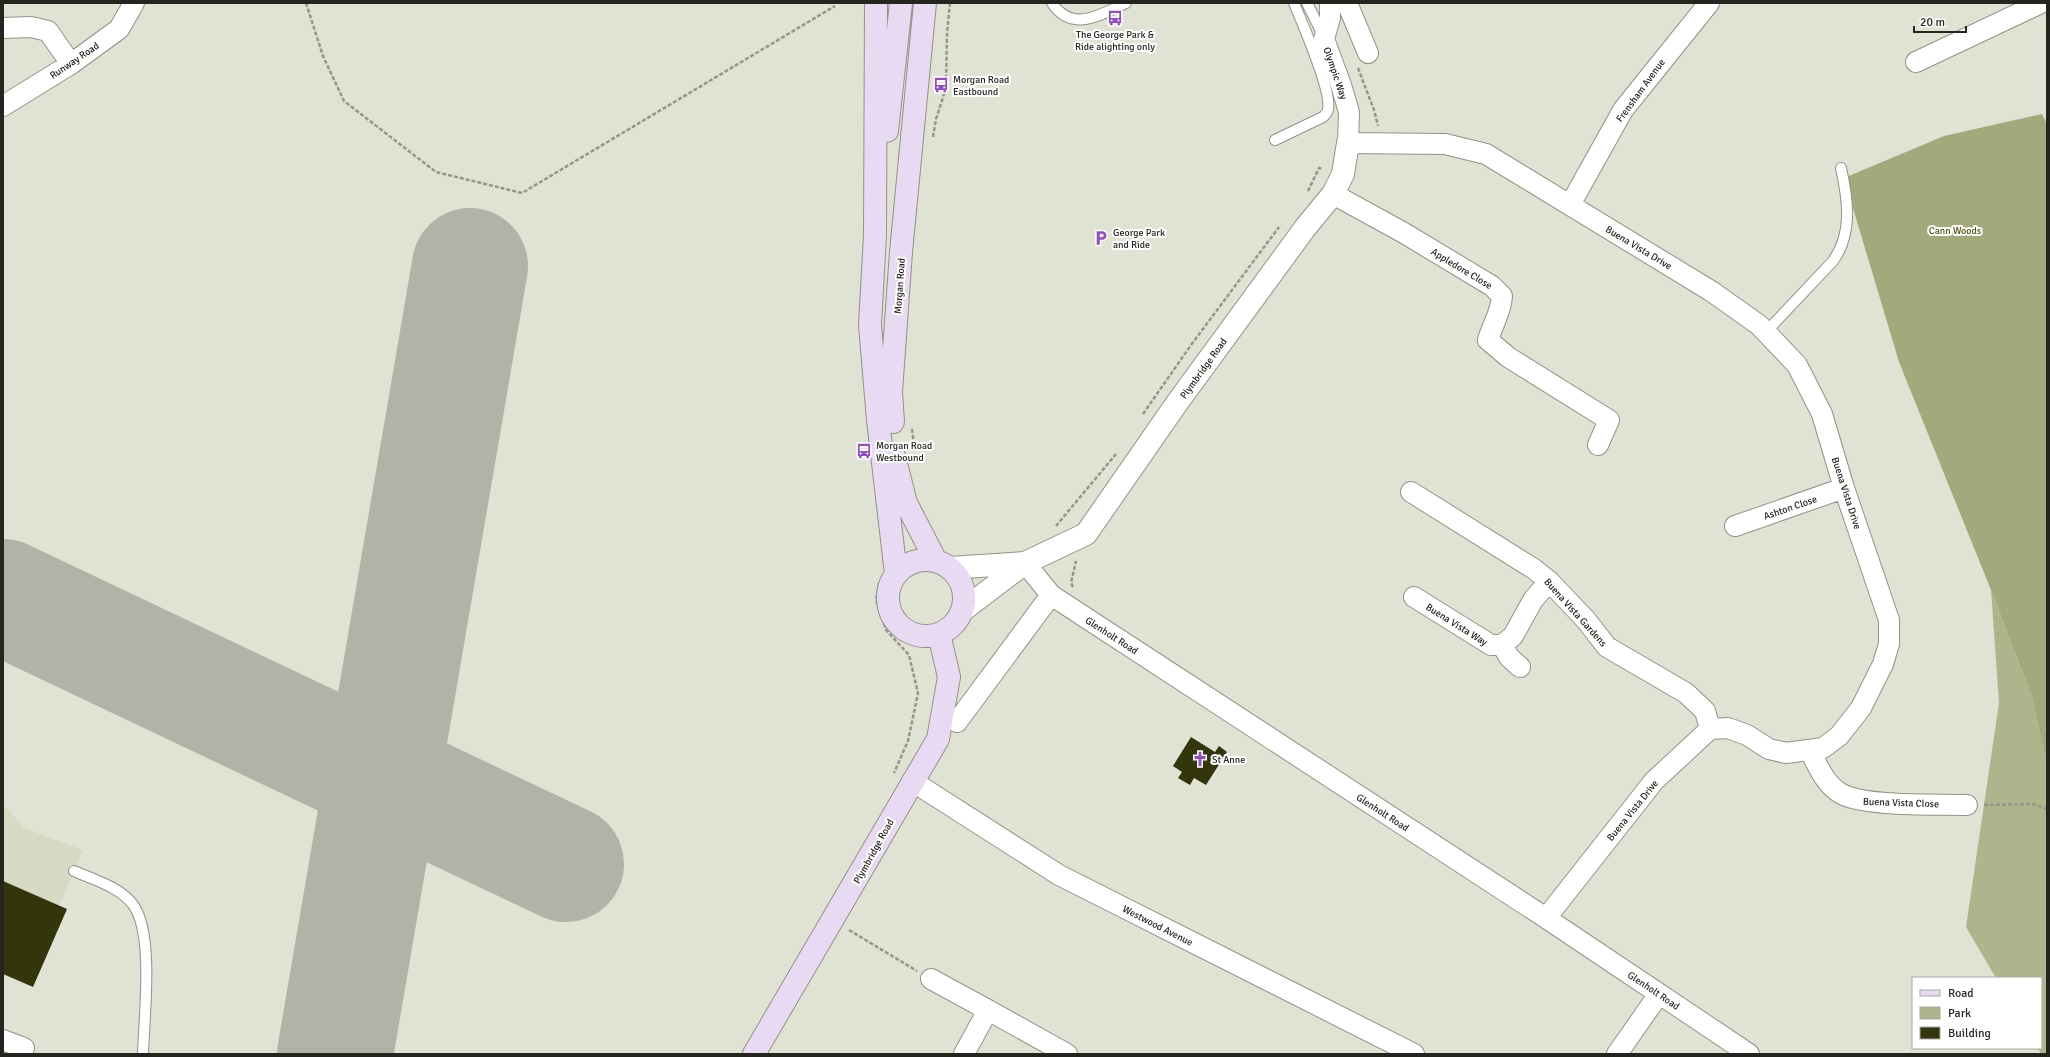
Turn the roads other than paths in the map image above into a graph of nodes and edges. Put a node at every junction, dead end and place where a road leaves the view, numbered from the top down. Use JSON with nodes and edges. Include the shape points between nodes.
{"nodes":[{"id":1,"x":134,"y":3,"type":"edge"},
{"id":2,"x":876,"y":3,"type":"edge"},
{"id":3,"x":901,"y":3,"type":"edge"},
{"id":4,"x":925,"y":3,"type":"edge"},
{"id":5,"x":1052,"y":3,"type":"edge"},
{"id":6,"x":1126,"y":3,"type":"edge"},
{"id":7,"x":1294,"y":3,"type":"edge"},
{"id":8,"x":1307,"y":3,"type":"edge"},
{"id":9,"x":1330,"y":3,"type":"edge"},
{"id":10,"x":1347,"y":3,"type":"edge"},
{"id":11,"x":1709,"y":3,"type":"edge"},
{"id":12,"x":2041,"y":3,"type":"edge"},
{"id":13,"x":3,"y":28,"type":"edge"},
{"id":14,"x":1324,"y":39,"type":"junction"},
{"id":15,"x":1368,"y":53,"type":"dead end"},
{"id":16,"x":1916,"y":62,"type":"dead end"},
{"id":17,"x":71,"y":64,"type":"junction"},
{"id":18,"x":3,"y":106,"type":"edge"},
{"id":19,"x":1275,"y":140,"type":"dead end"},
{"id":20,"x":1348,"y":143,"type":"junction"},
{"id":21,"x":1841,"y":168,"type":"dead end"},
{"id":22,"x":1333,"y":194,"type":"junction"},
{"id":23,"x":1570,"y":205,"type":"junction"},
{"id":24,"x":875,"y":235,"type":"junction"},
{"id":25,"x":1766,"y":332,"type":"junction"},
{"id":26,"x":1598,"y":445,"type":"dead end"},
{"id":27,"x":1844,"y":488,"type":"junction"},
{"id":28,"x":1410,"y":492,"type":"dead end"},
{"id":29,"x":1735,"y":526,"type":"dead end"},
{"id":30,"x":1025,"y":563,"type":"junction"},
{"id":31,"x":943,"y":564,"type":"junction"},
{"id":32,"x":896,"y":574,"type":"junction"},
{"id":33,"x":1549,"y":581,"type":"junction"},
{"id":34,"x":1051,"y":595,"type":"junction"},
{"id":35,"x":1414,"y":597,"type":"dead end"},
{"id":36,"x":963,"y":610,"type":"junction"},
{"id":37,"x":939,"y":634,"type":"junction"},
{"id":38,"x":1502,"y":645,"type":"junction"},
{"id":39,"x":1520,"y":667,"type":"dead end"},
{"id":40,"x":957,"y":722,"type":"dead end"},
{"id":41,"x":1710,"y":729,"type":"junction"},
{"id":42,"x":1810,"y":751,"type":"junction"},
{"id":43,"x":912,"y":781,"type":"junction"},
{"id":44,"x":1967,"y":805,"type":"road end"},
{"id":45,"x":74,"y":872,"type":"dead end"},
{"id":46,"x":1546,"y":918,"type":"junction"},
{"id":47,"x":931,"y":979,"type":"road end"},
{"id":48,"x":1659,"y":994,"type":"junction"},
{"id":49,"x":988,"y":1010,"type":"junction"},
{"id":50,"x":3,"y":1040,"type":"edge"},
{"id":51,"x":24,"y":1048,"type":"dead end"},
{"id":52,"x":143,"y":1054,"type":"edge"},
{"id":53,"x":754,"y":1054,"type":"edge"},
{"id":54,"x":964,"y":1054,"type":"edge"},
{"id":55,"x":1067,"y":1054,"type":"edge"},
{"id":56,"x":1414,"y":1054,"type":"edge"},
{"id":57,"x":1617,"y":1054,"type":"edge"},
{"id":58,"x":1749,"y":1054,"type":"edge"}],
"edges":[{"from":1,"to":17,"type":"street","name":"Runway Road","via":[[119,29]]},
{"from":2,"to":24,"type":"main road"},
{"from":3,"to":24,"type":"main road"},
{"from":4,"to":31,"type":"main road","name":"Morgan Road","via":[[901,252],[891,392],[894,457],[906,503]]},
{"from":5,"to":6,"type":"lane","via":[[1058,13],[1072,20],[1088,19]]},
{"from":7,"to":19,"type":"lane","via":[[1315,55],[1327,94],[1328,110],[1323,117]]},
{"from":8,"to":14,"type":"lane"},
{"from":9,"to":14,"type":"street","name":"Olympic Way","via":[[1330,18]]},
{"from":10,"to":15,"type":"street"},
{"from":11,"to":23,"type":"street","name":"Frensham Avenue","via":[[1623,110]]},
{"from":12,"to":16,"type":"street"},
{"from":13,"to":17,"type":"street","via":[[30,27],[48,31]]},
{"from":14,"to":20,"type":"street","name":"Olympic Way","via":[[1342,84],[1349,112]]},
{"from":17,"to":18,"type":"street","name":"Runway Road"},
{"from":20,"to":22,"type":"street","name":"Plymbridge Road","via":[[1343,174]]},
{"from":20,"to":23,"type":"street","name":"Buena Vista Drive","via":[[1445,144],[1486,154]]},
{"from":21,"to":25,"type":"lane","via":[[1847,198],[1847,230],[1841,251]]},
{"from":22,"to":26,"type":"street","name":"Appledore Close","via":[[1492,286],[1502,296],[1501,311],[1488,340],[1508,357],[1609,420]]},
{"from":22,"to":30,"type":"street","name":"Plymbridge Road","via":[[1305,228],[1177,403],[1086,534]]},
{"from":23,"to":25,"type":"street","name":"Buena Vista Drive","via":[[1711,291]]},
{"from":24,"to":32,"type":"main road","via":[[870,326]]},
{"from":25,"to":27,"type":"street","name":"Buena Vista Drive","via":[[1797,366],[1822,414]]},
{"from":27,"to":29,"type":"street","name":"Ashton Close"},
{"from":27,"to":42,"type":"street","name":"Buena Vista Drive","via":[[1889,620],[1889,644],[1883,664],[1861,708],[1839,736],[1823,748]]},
{"from":28,"to":33,"type":"street","name":"Buena Vista Gardens","via":[[1534,569]]},
{"from":30,"to":31,"type":"street","name":"Plymbridge Road"},
{"from":30,"to":34,"type":"street","name":"Glenholt Road"},
{"from":30,"to":36,"type":"street","name":"Plymbridge Road"},
{"from":31,"to":32,"type":"main road","name":"Plymbridge Road","via":[[923,560],[909,563]]},
{"from":31,"to":36,"type":"main road","via":[[959,578],[964,593]]},
{"from":32,"to":37,"type":"main road","via":[[890,585],[888,600],[896,620],[913,634]]},
{"from":33,"to":38,"type":"street","name":"Buena Vista Way","via":[[1533,600],[1513,636]]},
{"from":33,"to":41,"type":"street","name":"Buena Vista Gardens","via":[[1586,620],[1607,647],[1686,693],[1704,711]]},
{"from":34,"to":40,"type":"street"},
{"from":34,"to":46,"type":"street","name":"Glenholt Road"},
{"from":35,"to":38,"type":"street","name":"Buena Vista Way","via":[[1491,645]]},
{"from":36,"to":37,"type":"main road","name":"Plymbridge Road","via":[[951,627]]},
{"from":37,"to":43,"type":"main road","name":"Plymbridge Road","via":[[949,678],[938,739]]},
{"from":38,"to":39,"type":"street","name":"Buena Vista Way","via":[[1509,657]]},
{"from":41,"to":42,"type":"street","name":"Buena Vista Drive","via":[[1728,728],[1747,735],[1769,749],[1786,753]]},
{"from":41,"to":46,"type":"street","name":"Buena Vista Drive","via":[[1654,781]]},
{"from":42,"to":44,"type":"street","name":"Buena Vista Close","via":[[1823,776],[1839,792],[1858,801]]},
{"from":43,"to":53,"type":"main road","name":"Plymbridge Road"},
{"from":43,"to":56,"type":"street","name":"Westwood Avenue","via":[[1059,875]]},
{"from":45,"to":52,"type":"lane","via":[[113,888],[133,906],[139,916],[144,931],[146,953]]},
{"from":46,"to":48,"type":"street","name":"Glenholt Road"},
{"from":47,"to":49,"type":"street"},
{"from":48,"to":57,"type":"street"},
{"from":48,"to":58,"type":"street","name":"Glenholt Road"},
{"from":49,"to":54,"type":"street"},
{"from":49,"to":55,"type":"street"},
{"from":50,"to":51,"type":"street"}]}
